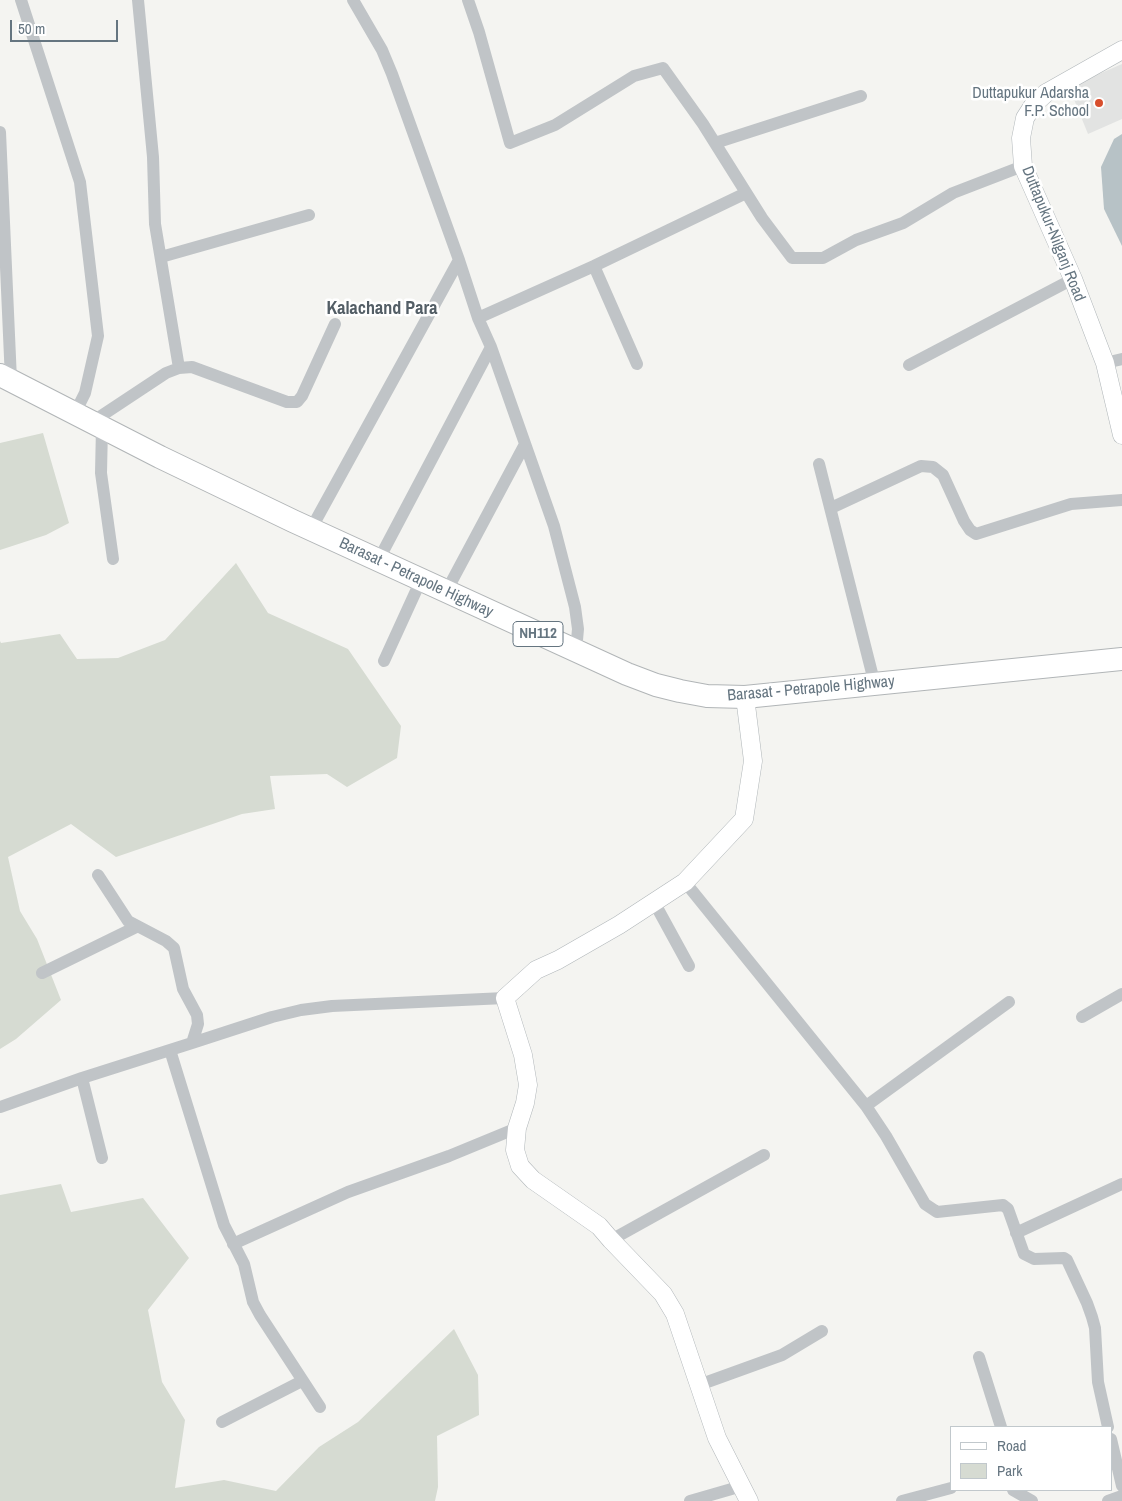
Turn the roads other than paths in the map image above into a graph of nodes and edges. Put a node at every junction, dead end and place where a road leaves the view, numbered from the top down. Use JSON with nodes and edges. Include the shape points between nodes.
{"nodes":[{"id":1,"x":21,"y":0,"type":"edge"},
{"id":2,"x":138,"y":0,"type":"edge"},
{"id":3,"x":353,"y":0,"type":"edge"},
{"id":4,"x":468,"y":0,"type":"edge"},
{"id":5,"x":1122,"y":50,"type":"edge"},
{"id":6,"x":861,"y":96,"type":"dead end"},
{"id":7,"x":0,"y":132,"type":"edge"},
{"id":8,"x":715,"y":143,"type":"junction"},
{"id":9,"x":1023,"y":166,"type":"junction"},
{"id":10,"x":746,"y":193,"type":"junction"},
{"id":11,"x":309,"y":215,"type":"dead end"},
{"id":12,"x":160,"y":257,"type":"junction"},
{"id":13,"x":459,"y":260,"type":"junction"},
{"id":14,"x":594,"y":266,"type":"junction"},
{"id":15,"x":1073,"y":279,"type":"junction"},
{"id":16,"x":478,"y":318,"type":"junction"},
{"id":17,"x":335,"y":324,"type":"dead end"},
{"id":18,"x":491,"y":347,"type":"junction"},
{"id":19,"x":1122,"y":359,"type":"edge"},
{"id":20,"x":1105,"y":363,"type":"junction"},
{"id":21,"x":637,"y":364,"type":"dead end"},
{"id":22,"x":909,"y":365,"type":"dead end"},
{"id":23,"x":179,"y":368,"type":"junction"},
{"id":24,"x":6,"y":377,"type":"edge"},
{"id":25,"x":90,"y":421,"type":"junction"},
{"id":26,"x":1122,"y":435,"type":"edge"},
{"id":27,"x":525,"y":444,"type":"junction"},
{"id":28,"x":819,"y":464,"type":"dead end"},
{"id":29,"x":1122,"y":500,"type":"edge"},
{"id":30,"x":831,"y":508,"type":"junction"},
{"id":31,"x":311,"y":529,"type":"junction"},
{"id":32,"x":113,"y":559,"type":"dead end"},
{"id":33,"x":378,"y":560,"type":"junction"},
{"id":34,"x":421,"y":580,"type":"junction"},
{"id":35,"x":446,"y":592,"type":"junction"},
{"id":36,"x":576,"y":651,"type":"junction"},
{"id":37,"x":1122,"y":659,"type":"edge"},
{"id":38,"x":384,"y":661,"type":"dead end"},
{"id":39,"x":875,"y":685,"type":"junction"},
{"id":40,"x":745,"y":697,"type":"junction"},
{"id":41,"x":98,"y":875,"type":"dead end"},
{"id":42,"x":685,"y":882,"type":"junction"},
{"id":43,"x":654,"y":902,"type":"junction"},
{"id":44,"x":136,"y":927,"type":"junction"},
{"id":45,"x":689,"y":966,"type":"dead end"},
{"id":46,"x":42,"y":973,"type":"dead end"},
{"id":47,"x":1122,"y":994,"type":"edge"},
{"id":48,"x":504,"y":998,"type":"junction"},
{"id":49,"x":1009,"y":1002,"type":"dead end"},
{"id":50,"x":1082,"y":1017,"type":"dead end"},
{"id":51,"x":192,"y":1042,"type":"junction"},
{"id":52,"x":170,"y":1050,"type":"junction"},
{"id":53,"x":82,"y":1078,"type":"junction"},
{"id":54,"x":866,"y":1106,"type":"junction"},
{"id":55,"x":0,"y":1107,"type":"edge"},
{"id":56,"x":517,"y":1128,"type":"junction"},
{"id":57,"x":764,"y":1154,"type":"dead end"},
{"id":58,"x":102,"y":1158,"type":"dead end"},
{"id":59,"x":1122,"y":1184,"type":"edge"},
{"id":60,"x":1016,"y":1233,"type":"junction"},
{"id":61,"x":611,"y":1240,"type":"junction"},
{"id":62,"x":233,"y":1244,"type":"junction"},
{"id":63,"x":822,"y":1331,"type":"dead end"},
{"id":64,"x":979,"y":1357,"type":"dead end"},
{"id":65,"x":302,"y":1381,"type":"junction"},
{"id":66,"x":699,"y":1385,"type":"junction"},
{"id":67,"x":320,"y":1407,"type":"dead end"},
{"id":68,"x":222,"y":1422,"type":"dead end"},
{"id":69,"x":1000,"y":1426,"type":"edge"},
{"id":70,"x":1108,"y":1426,"type":"edge"},
{"id":71,"x":1112,"y":1443,"type":"edge"},
{"id":72,"x":1122,"y":1486,"type":"edge"},
{"id":73,"x":950,"y":1488,"type":"edge"},
{"id":74,"x":746,"y":1494,"type":"edge"},
{"id":75,"x":1122,"y":1496,"type":"edge"},
{"id":76,"x":690,"y":1501,"type":"edge"},
{"id":77,"x":902,"y":1501,"type":"edge"},
{"id":78,"x":1108,"y":1501,"type":"edge"}],
"edges":[{"from":1,"to":25,"type":"street","via":[[80,182],[98,336],[85,393]]},
{"from":2,"to":12,"type":"street"},
{"from":3,"to":13,"type":"street","via":[[392,74]]},
{"from":4,"to":8,"type":"street","via":[[510,143],[555,124],[634,76],[663,68]]},
{"from":5,"to":9,"type":"street","name":"Duttapukur-Nilganj Road","via":[[1046,93],[1034,104],[1025,118],[1021,138]]},
{"from":6,"to":8,"type":"street"},
{"from":7,"to":24,"type":"street"},
{"from":8,"to":10,"type":"street"},
{"from":9,"to":10,"type":"street","via":[[953,193],[903,223],[856,240],[823,258],[792,258]]},
{"from":9,"to":15,"type":"street","name":"Duttapukur-Nilganj Road"},
{"from":10,"to":14,"type":"street"},
{"from":11,"to":12,"type":"street"},
{"from":12,"to":23,"type":"street"},
{"from":13,"to":16,"type":"street"},
{"from":13,"to":31,"type":"street"},
{"from":14,"to":16,"type":"street"},
{"from":14,"to":21,"type":"street"},
{"from":15,"to":20,"type":"street","name":"Duttapukur-Nilganj Road"},
{"from":15,"to":22,"type":"street"},
{"from":16,"to":18,"type":"street"},
{"from":17,"to":23,"type":"street","via":[[297,402],[287,402],[192,368]]},
{"from":18,"to":27,"type":"street"},
{"from":18,"to":33,"type":"street"},
{"from":19,"to":20,"type":"street"},
{"from":20,"to":26,"type":"street","name":"Duttapukur-Nilganj Road"},
{"from":23,"to":25,"type":"street"},
{"from":24,"to":25,"type":"highway","name":"Barasat - Petrapole Highway","number":"NH112"},
{"from":25,"to":31,"type":"highway","name":"Barasat - Petrapole Highway","number":"NH112"},
{"from":25,"to":32,"type":"street"},
{"from":27,"to":35,"type":"street"},
{"from":27,"to":36,"type":"street","via":[[564,562],[577,619]]},
{"from":28,"to":30,"type":"street"},
{"from":29,"to":30,"type":"street","via":[[1071,504],[976,534],[964,521],[943,475],[934,467],[921,466]]},
{"from":30,"to":39,"type":"street"},
{"from":31,"to":33,"type":"highway","name":"Barasat - Petrapole Highway","number":"NH112"},
{"from":33,"to":34,"type":"highway","name":"Barasat - Petrapole Highway","number":"NH112"},
{"from":34,"to":35,"type":"highway","name":"Barasat - Petrapole Highway","number":"NH112"},
{"from":34,"to":38,"type":"street"},
{"from":35,"to":36,"type":"highway","name":"Barasat - Petrapole Highway","number":"NH112"},
{"from":36,"to":40,"type":"highway","name":"Barasat - Petrapole Highway","number":"NH112","via":[[656,685],[708,696]]},
{"from":37,"to":39,"type":"highway","name":"Barasat - Petrapole Highway","number":"NH112"},
{"from":39,"to":40,"type":"highway","name":"Barasat - Petrapole Highway","number":"NH112"},
{"from":40,"to":42,"type":"street","via":[[753,761],[744,819]]},
{"from":41,"to":44,"type":"street","via":[[125,918]]},
{"from":42,"to":43,"type":"street"},
{"from":42,"to":54,"type":"street"},
{"from":43,"to":45,"type":"street"},
{"from":43,"to":48,"type":"street","via":[[536,970]]},
{"from":44,"to":46,"type":"street"},
{"from":44,"to":51,"type":"street","via":[[174,948],[183,989],[197,1015],[198,1024]]},
{"from":47,"to":50,"type":"street"},
{"from":48,"to":51,"type":"street","via":[[324,1007],[272,1017]]},
{"from":48,"to":56,"type":"street","via":[[523,1055],[528,1085],[526,1103]]},
{"from":49,"to":54,"type":"street"},
{"from":51,"to":52,"type":"street"},
{"from":52,"to":53,"type":"street"},
{"from":52,"to":62,"type":"street"},
{"from":53,"to":55,"type":"street"},
{"from":53,"to":58,"type":"street"},
{"from":54,"to":60,"type":"street","via":[[925,1204],[937,1212],[1002,1205],[1008,1209]]},
{"from":56,"to":61,"type":"street","via":[[516,1150],[520,1166],[533,1180],[599,1226]]},
{"from":56,"to":62,"type":"street","via":[[456,1154],[355,1189]]},
{"from":57,"to":61,"type":"street"},
{"from":59,"to":60,"type":"street"},
{"from":60,"to":70,"type":"street","via":[[1024,1254],[1029,1257],[1064,1258],[1070,1265],[1095,1328],[1098,1382]]},
{"from":61,"to":66,"type":"street","via":[[663,1294],[675,1314]]},
{"from":62,"to":65,"type":"street","via":[[244,1264],[260,1315]]},
{"from":63,"to":66,"type":"street","via":[[782,1355]]},
{"from":64,"to":69,"type":"street"},
{"from":65,"to":67,"type":"street"},
{"from":65,"to":68,"type":"street"},
{"from":66,"to":74,"type":"street","via":[[718,1438]]},
{"from":71,"to":72,"type":"street"},
{"from":73,"to":77,"type":"street"},
{"from":74,"to":76,"type":"street"},
{"from":75,"to":78,"type":"street"}]}
